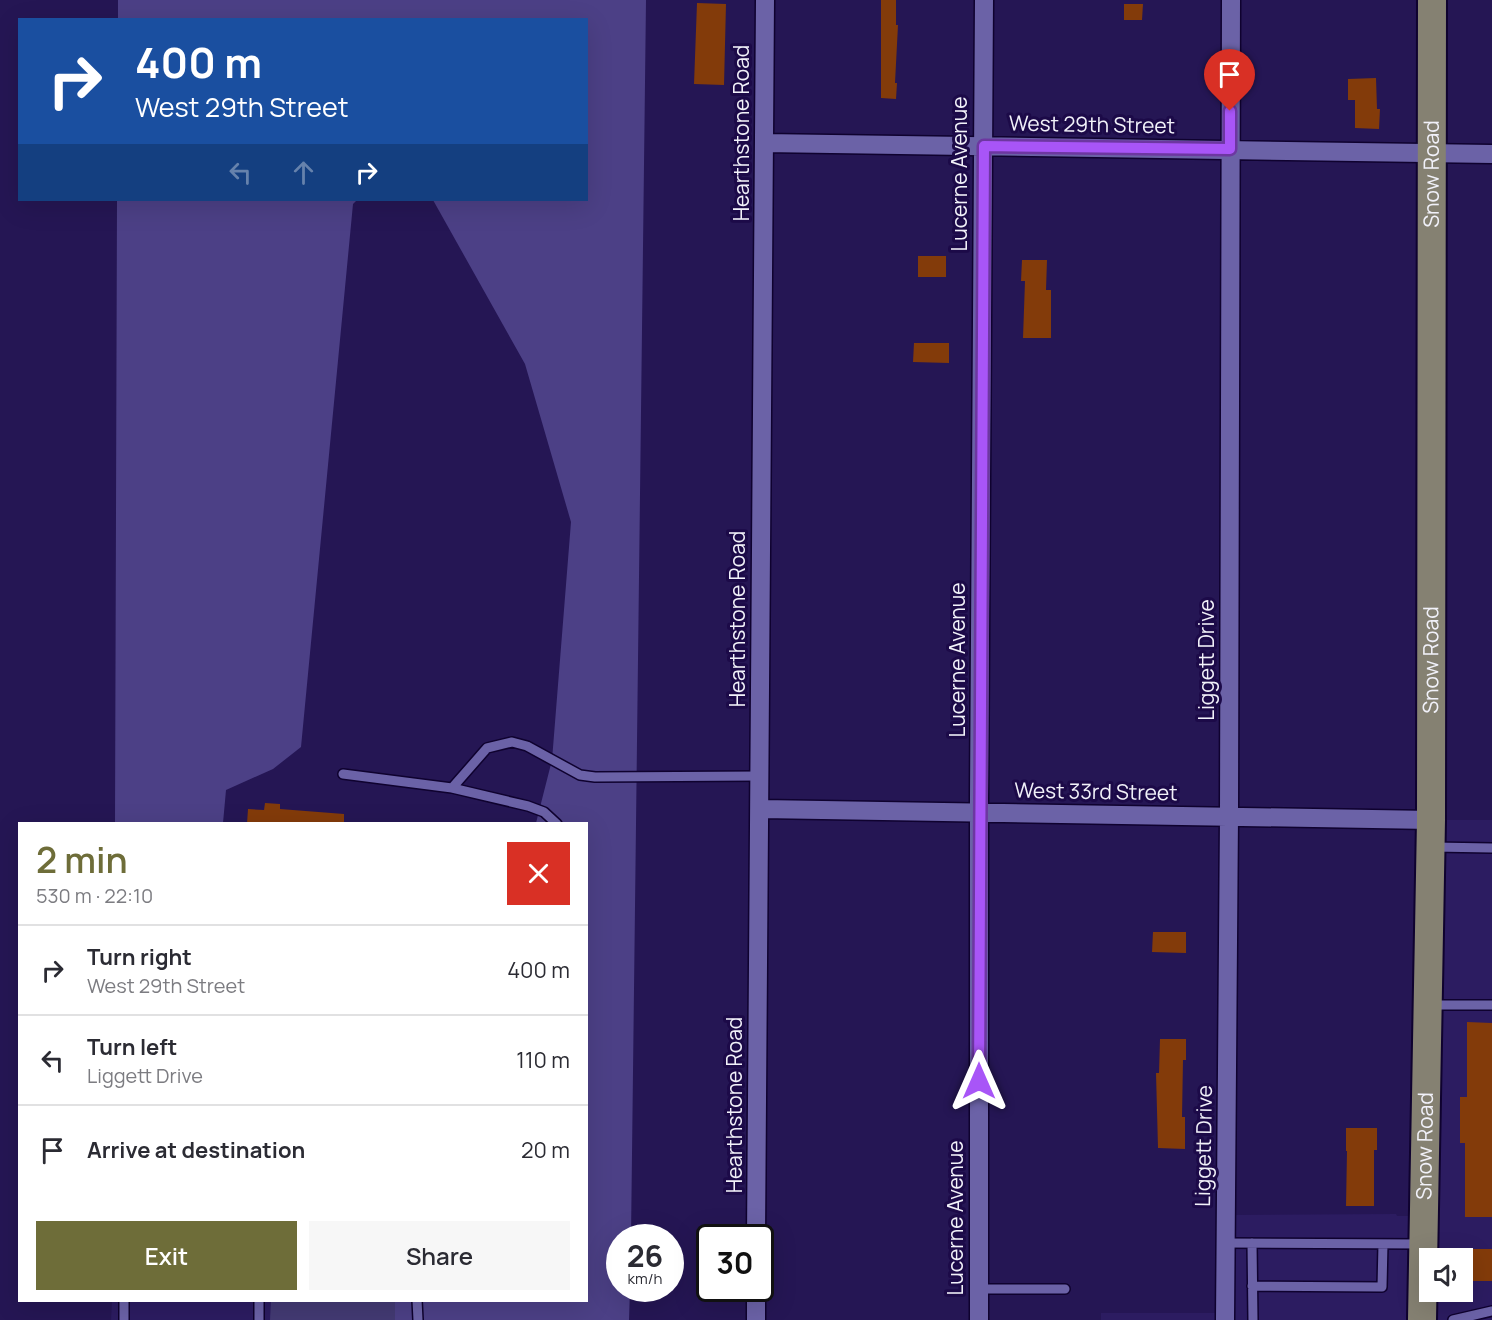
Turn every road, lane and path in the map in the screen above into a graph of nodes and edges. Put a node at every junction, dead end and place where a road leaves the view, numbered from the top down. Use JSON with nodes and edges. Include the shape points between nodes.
{"nodes":[{"id":1,"x":765,"y":0,"type":"edge"},
{"id":2,"x":984,"y":0,"type":"edge"},
{"id":3,"x":1231,"y":0,"type":"edge"},
{"id":4,"x":1432,"y":0,"type":"edge"},
{"id":5,"x":764,"y":143,"type":"junction"},
{"id":6,"x":984,"y":146,"type":"junction"},
{"id":7,"x":1230,"y":149,"type":"junction"},
{"id":8,"x":1432,"y":153,"type":"junction"},
{"id":9,"x":1492,"y":154,"type":"edge"},
{"id":10,"x":343,"y":774,"type":"dead end"},
{"id":11,"x":760,"y":776,"type":"junction"},
{"id":12,"x":452,"y":788,"type":"junction"},
{"id":13,"x":759,"y":809,"type":"junction"},
{"id":14,"x":979,"y":813,"type":"junction"},
{"id":15,"x":1229,"y":816,"type":"junction"},
{"id":16,"x":555,"y":822,"type":"edge"},
{"id":17,"x":1431,"y":833,"type":"junction"},
{"id":18,"x":1492,"y":848,"type":"edge"},
{"id":19,"x":1428,"y":1005,"type":"junction"},
{"id":20,"x":1492,"y":1005,"type":"edge"},
{"id":21,"x":756,"y":1224,"type":"edge"},
{"id":22,"x":1225,"y":1243,"type":"junction"},
{"id":23,"x":1252,"y":1243,"type":"junction"},
{"id":24,"x":1383,"y":1244,"type":"junction"},
{"id":25,"x":1424,"y":1244,"type":"junction"},
{"id":26,"x":1252,"y":1286,"type":"junction"},
{"id":27,"x":979,"y":1289,"type":"junction"},
{"id":28,"x":1065,"y":1289,"type":"dead end"},
{"id":29,"x":124,"y":1302,"type":"edge"},
{"id":30,"x":259,"y":1302,"type":"edge"},
{"id":31,"x":417,"y":1302,"type":"edge"},
{"id":32,"x":756,"y":1302,"type":"edge"},
{"id":33,"x":1492,"y":1311,"type":"edge"},
{"id":34,"x":124,"y":1320,"type":"edge"},
{"id":35,"x":259,"y":1320,"type":"edge"},
{"id":36,"x":418,"y":1320,"type":"edge"},
{"id":37,"x":756,"y":1320,"type":"edge"},
{"id":38,"x":979,"y":1320,"type":"edge"},
{"id":39,"x":1225,"y":1320,"type":"edge"},
{"id":40,"x":1252,"y":1320,"type":"edge"},
{"id":41,"x":1422,"y":1320,"type":"edge"},
{"id":42,"x":1452,"y":1320,"type":"edge"}],
"edges":[{"from":1,"to":5,"type":"street","name":"Hearthstone Road"},
{"from":2,"to":6,"type":"street","name":"Lucerne Avenue"},
{"from":3,"to":7,"type":"street","name":"Liggett Drive"},
{"from":4,"to":8,"type":"main road","name":"Snow Road"},
{"from":5,"to":6,"type":"street","name":"West 29th Street"},
{"from":5,"to":11,"type":"street","name":"Hearthstone Road"},
{"from":6,"to":7,"type":"street","name":"West 29th Street"},
{"from":6,"to":14,"type":"street","name":"Lucerne Avenue"},
{"from":7,"to":8,"type":"street","name":"West 29th Street"},
{"from":7,"to":15,"type":"street","name":"Liggett Drive"},
{"from":8,"to":9,"type":"street","name":"West 29th Street"},
{"from":8,"to":17,"type":"main road","name":"Snow Road"},
{"from":10,"to":12,"type":"lane"},
{"from":11,"to":12,"type":"lane","via":[[580,775],[512,742],[487,748]]},
{"from":11,"to":13,"type":"street","name":"Hearthstone Road"},
{"from":12,"to":16,"type":"lane","via":[[528,806],[544,812]]},
{"from":13,"to":14,"type":"street","name":"West 33rd Street"},
{"from":13,"to":21,"type":"street","name":"Hearthstone Road"},
{"from":14,"to":15,"type":"street","name":"West 33rd Street"},
{"from":14,"to":27,"type":"street","name":"Lucerne Avenue"},
{"from":15,"to":17,"type":"street","name":"West 33rd Street"},
{"from":15,"to":22,"type":"street","name":"Liggett Drive"},
{"from":17,"to":18,"type":"lane"},
{"from":17,"to":19,"type":"main road","name":"Snow Road"},
{"from":19,"to":20,"type":"lane"},
{"from":19,"to":25,"type":"main road","name":"Snow Road"},
{"from":22,"to":23,"type":"lane"},
{"from":22,"to":39,"type":"street","name":"Liggett Drive"},
{"from":23,"to":24,"type":"lane"},
{"from":23,"to":26,"type":"lane"},
{"from":24,"to":25,"type":"lane"},
{"from":24,"to":26,"type":"lane","via":[[1382,1287]]},
{"from":25,"to":41,"type":"main road","name":"Snow Road"},
{"from":26,"to":40,"type":"lane"},
{"from":27,"to":28,"type":"lane"},
{"from":27,"to":38,"type":"street","name":"Lucerne Avenue"},
{"from":29,"to":34,"type":"lane"},
{"from":30,"to":35,"type":"lane"},
{"from":31,"to":36,"type":"lane"},
{"from":32,"to":37,"type":"street"},
{"from":33,"to":42,"type":"lane"}]}
